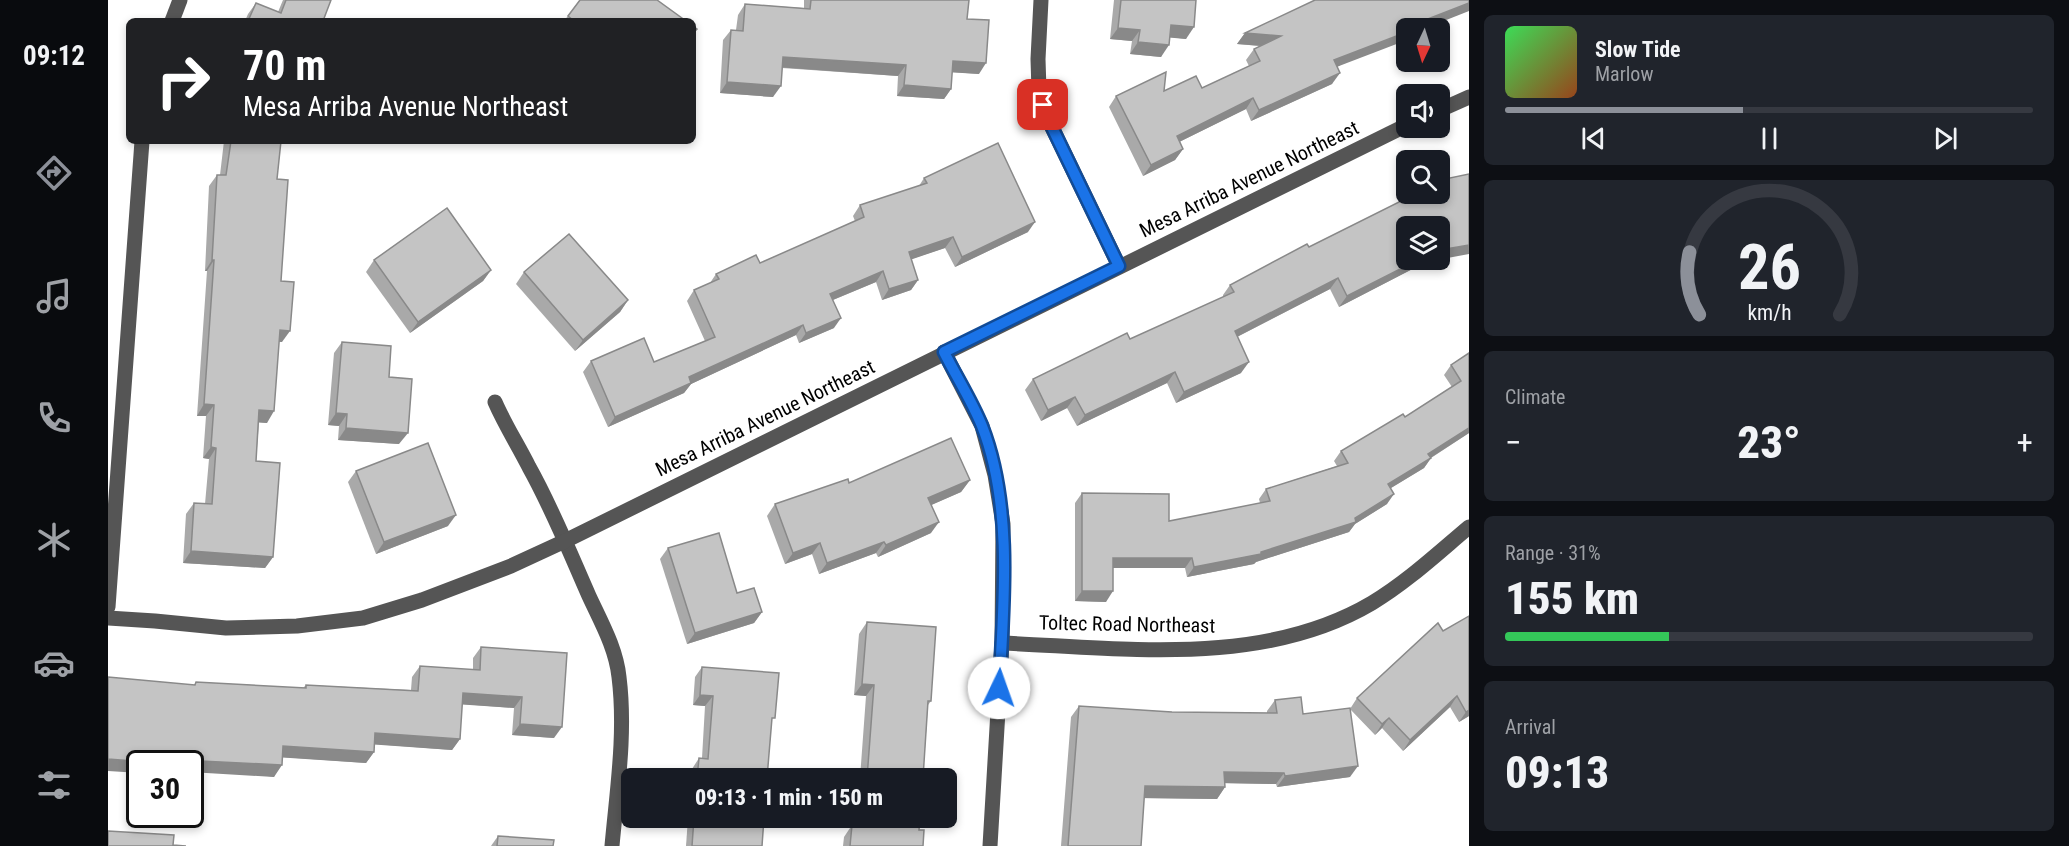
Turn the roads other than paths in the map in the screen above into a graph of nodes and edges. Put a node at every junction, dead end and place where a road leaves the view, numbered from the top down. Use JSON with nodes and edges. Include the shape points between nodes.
{"nodes":[{"id":1,"x":180,"y":0,"type":"edge"},
{"id":2,"x":1041,"y":0,"type":"edge"},
{"id":3,"x":173,"y":18,"type":"edge"},
{"id":4,"x":1469,"y":97,"type":"edge"},
{"id":5,"x":1450,"y":106,"type":"edge"},
{"id":6,"x":1396,"y":130,"type":"edge"},
{"id":7,"x":142,"y":144,"type":"edge"},
{"id":8,"x":1119,"y":266,"type":"junction"},
{"id":9,"x":944,"y":352,"type":"junction"},
{"id":10,"x":495,"y":402,"type":"dead end"},
{"id":11,"x":1469,"y":527,"type":"edge"},
{"id":12,"x":565,"y":541,"type":"junction"},
{"id":13,"x":108,"y":607,"type":"edge"},
{"id":14,"x":108,"y":618,"type":"edge"},
{"id":15,"x":1002,"y":643,"type":"junction"},
{"id":16,"x":612,"y":846,"type":"edge"},
{"id":17,"x":990,"y":846,"type":"edge"}],
"edges":[{"from":1,"to":3,"type":"street"},
{"from":2,"to":8,"type":"street","via":[[1039,91],[1048,119]]},
{"from":4,"to":5,"type":"street"},
{"from":6,"to":8,"type":"street","name":"Mesa Arriba Avenue Northeast"},
{"from":7,"to":13,"type":"street"},
{"from":8,"to":9,"type":"street","name":"Mesa Arriba Avenue Northeast"},
{"from":9,"to":12,"type":"street","name":"Mesa Arriba Avenue Northeast"},
{"from":9,"to":15,"type":"street","via":[[982,426],[995,475],[1004,524]]},
{"from":10,"to":12,"type":"street"},
{"from":11,"to":15,"type":"street","name":"Toltec Road Northeast","via":[[1372,602],[1318,627],[1282,638],[1178,650]]},
{"from":12,"to":14,"type":"street","name":"Mesa Arriba Avenue Northeast","via":[[433,596],[363,618],[297,626],[226,628]]},
{"from":12,"to":16,"type":"street","via":[[610,642],[619,675],[621,739]]},
{"from":15,"to":17,"type":"street"}]}
